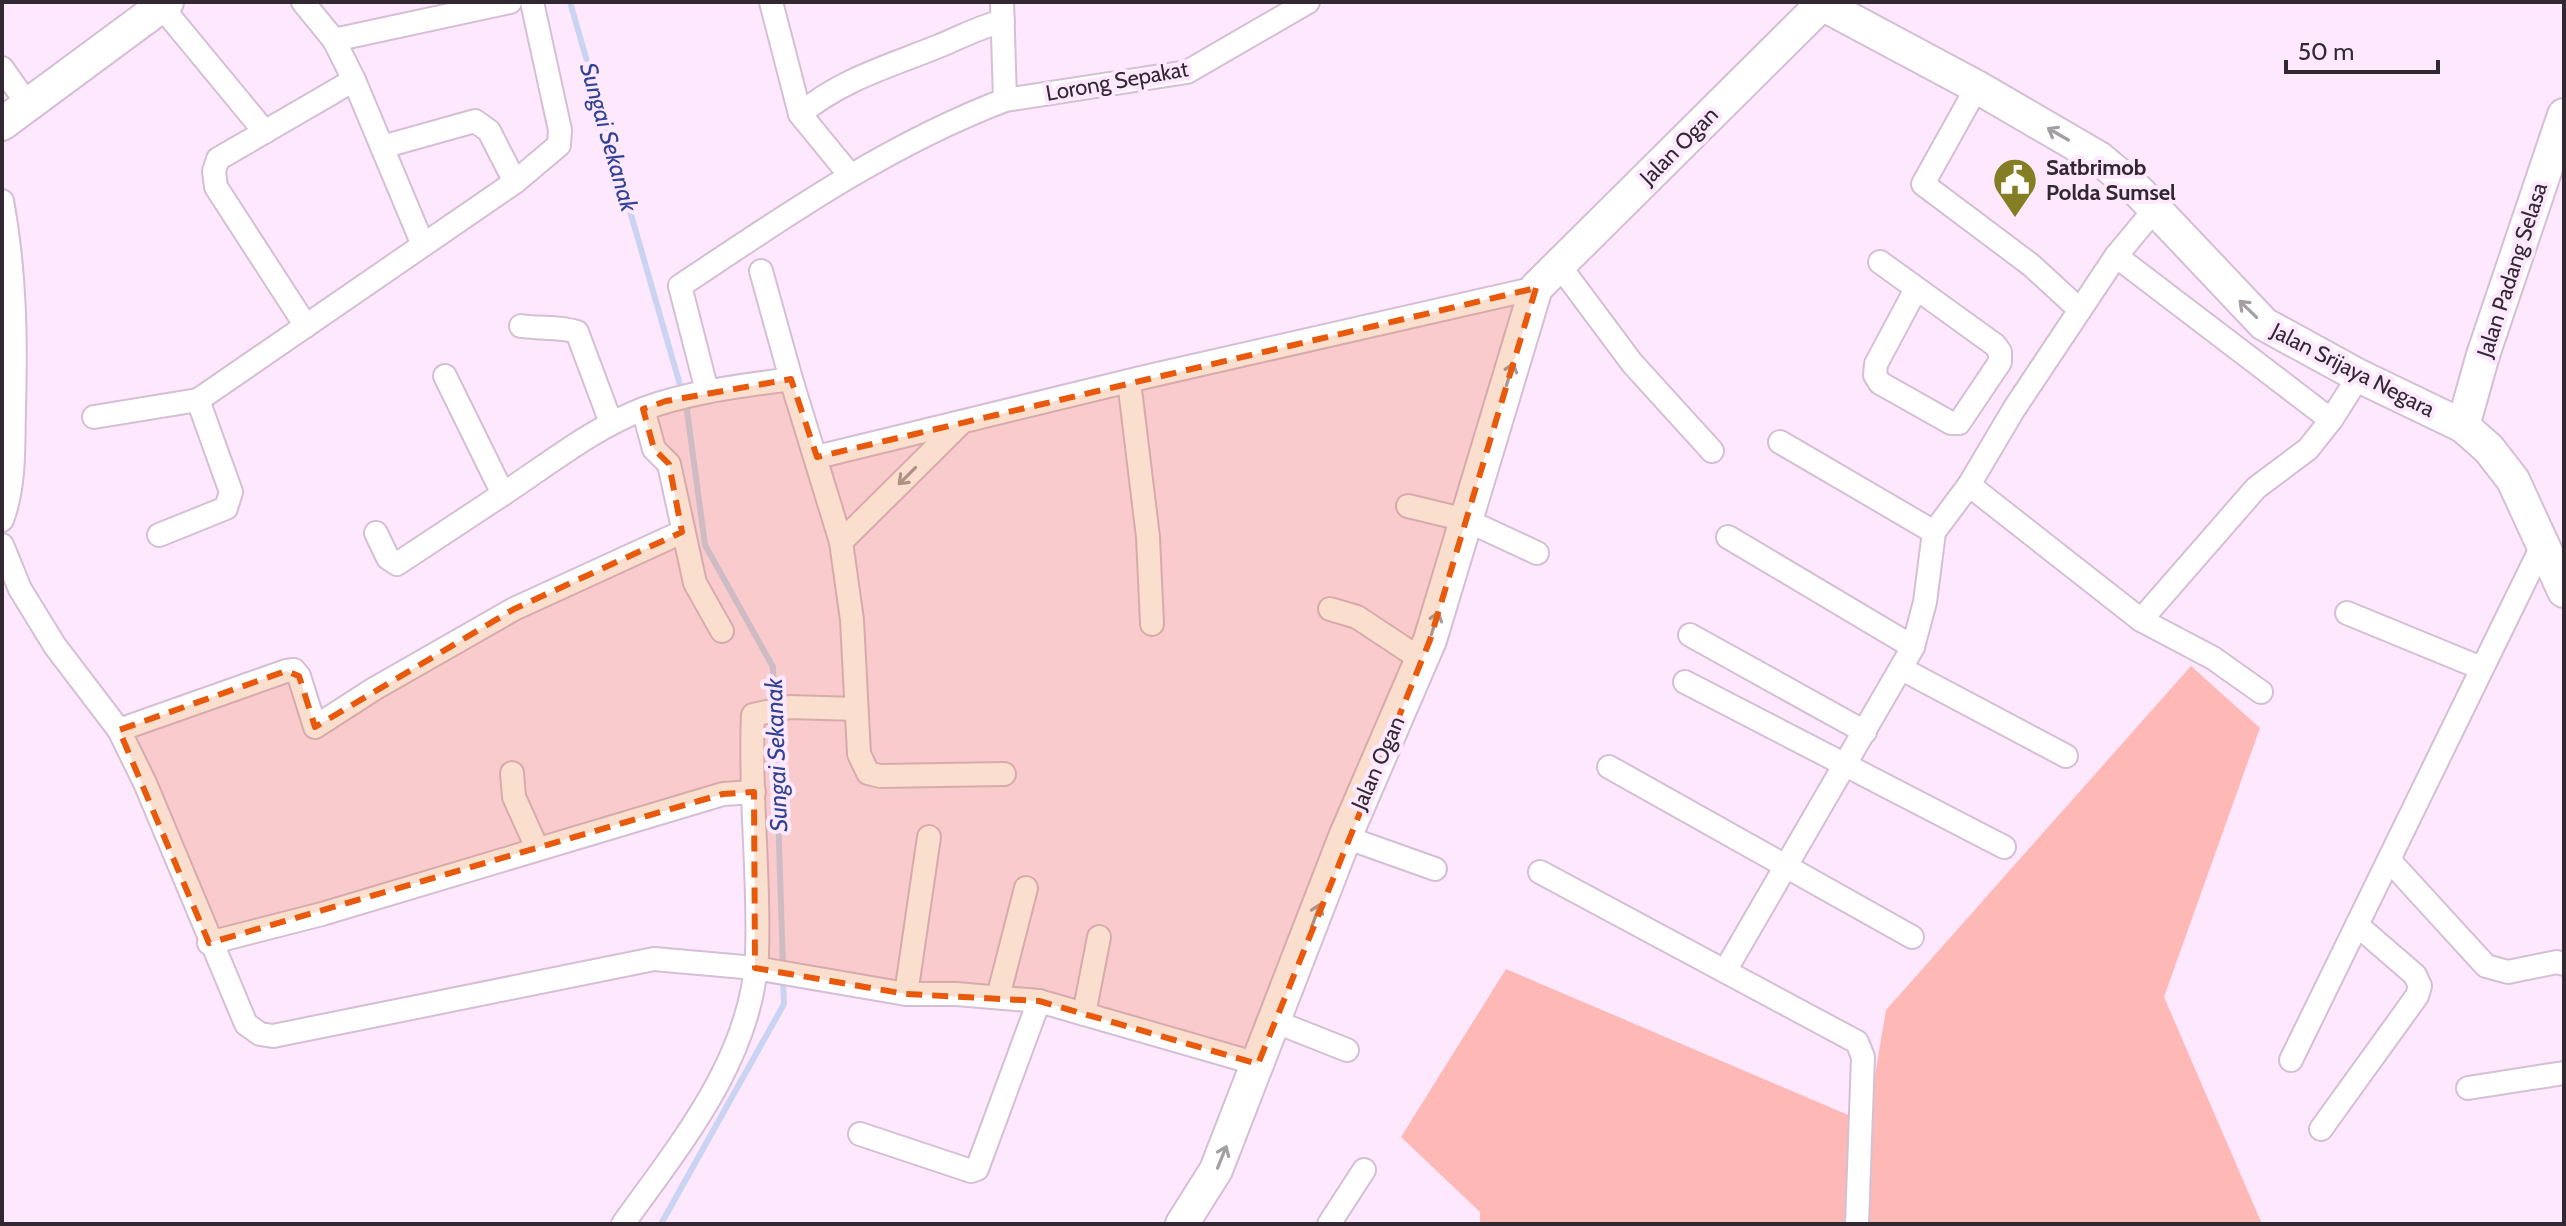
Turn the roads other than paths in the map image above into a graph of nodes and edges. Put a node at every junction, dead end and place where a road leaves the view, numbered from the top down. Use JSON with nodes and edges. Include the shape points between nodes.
{"nodes":[{"id":1,"x":303,"y":2,"type":"edge"},
{"id":2,"x":510,"y":2,"type":"edge"},
{"id":3,"x":532,"y":2,"type":"edge"},
{"id":4,"x":771,"y":2,"type":"edge"},
{"id":5,"x":1308,"y":2,"type":"edge"},
{"id":6,"x":1820,"y":3,"type":"edge"},
{"id":7,"x":164,"y":4,"type":"edge"},
{"id":8,"x":1003,"y":11,"type":"edge"},
{"id":9,"x":334,"y":40,"type":"junction"},
{"id":10,"x":3,"y":74,"type":"edge"},
{"id":11,"x":354,"y":80,"type":"junction"},
{"id":12,"x":1977,"y":87,"type":"junction"},
{"id":13,"x":1005,"y":100,"type":"junction"},
{"id":14,"x":29,"y":106,"type":"junction"},
{"id":15,"x":800,"y":114,"type":"junction"},
{"id":16,"x":2564,"y":115,"type":"edge"},
{"id":17,"x":2,"y":124,"type":"edge"},
{"id":18,"x":265,"y":132,"type":"junction"},
{"id":19,"x":382,"y":147,"type":"junction"},
{"id":20,"x":849,"y":174,"type":"junction"},
{"id":21,"x":515,"y":182,"type":"junction"},
{"id":22,"x":2,"y":201,"type":"edge"},
{"id":23,"x":2155,"y":209,"type":"junction"},
{"id":24,"x":423,"y":245,"type":"junction"},
{"id":25,"x":2116,"y":256,"type":"junction"},
{"id":26,"x":1880,"y":262,"type":"dead end"},
{"id":27,"x":1559,"y":265,"type":"junction"},
{"id":28,"x":761,"y":271,"type":"dead end"},
{"id":29,"x":1536,"y":288,"type":"junction"},
{"id":30,"x":1916,"y":289,"type":"junction"},
{"id":31,"x":2080,"y":310,"type":"junction"},
{"id":32,"x":306,"y":326,"type":"junction"},
{"id":33,"x":521,"y":326,"type":"dead end"},
{"id":34,"x":445,"y":376,"type":"dead end"},
{"id":35,"x":2359,"y":376,"type":"junction"},
{"id":36,"x":791,"y":379,"type":"junction"},
{"id":37,"x":1129,"y":381,"type":"junction"},
{"id":38,"x":1983,"y":389,"type":"junction"},
{"id":39,"x":701,"y":392,"type":"junction"},
{"id":40,"x":198,"y":400,"type":"junction"},
{"id":41,"x":643,"y":409,"type":"junction"},
{"id":42,"x":2014,"y":409,"type":"junction"},
{"id":43,"x":94,"y":417,"type":"dead end"},
{"id":44,"x":2331,"y":420,"type":"junction"},
{"id":45,"x":963,"y":421,"type":"junction"},
{"id":46,"x":611,"y":423,"type":"junction"},
{"id":47,"x":2463,"y":426,"type":"junction"},
{"id":48,"x":1780,"y":442,"type":"dead end"},
{"id":49,"x":1712,"y":451,"type":"dead end"},
{"id":50,"x":817,"y":457,"type":"junction"},
{"id":51,"x":1969,"y":485,"type":"junction"},
{"id":52,"x":503,"y":494,"type":"junction"},
{"id":53,"x":1408,"y":506,"type":"dead end"},
{"id":54,"x":2,"y":520,"type":"edge"},
{"id":55,"x":1466,"y":520,"type":"junction"},
{"id":56,"x":682,"y":532,"type":"junction"},
{"id":57,"x":1934,"y":532,"type":"junction"},
{"id":58,"x":376,"y":533,"type":"dead end"},
{"id":59,"x":159,"y":535,"type":"dead end"},
{"id":60,"x":1728,"y":537,"type":"dead end"},
{"id":61,"x":841,"y":542,"type":"junction"},
{"id":62,"x":2,"y":545,"type":"edge"},
{"id":63,"x":2542,"y":546,"type":"junction"},
{"id":64,"x":1537,"y":553,"type":"dead end"},
{"id":65,"x":2564,"y":591,"type":"edge"},
{"id":66,"x":1330,"y":609,"type":"dead end"},
{"id":67,"x":2347,"y":613,"type":"dead end"},
{"id":68,"x":2141,"y":620,"type":"junction"},
{"id":69,"x":1152,"y":624,"type":"dead end"},
{"id":70,"x":722,"y":631,"type":"dead end"},
{"id":71,"x":1690,"y":635,"type":"dead end"},
{"id":72,"x":1913,"y":647,"type":"junction"},
{"id":73,"x":1422,"y":660,"type":"junction"},
{"id":74,"x":2481,"y":668,"type":"junction"},
{"id":75,"x":1902,"y":669,"type":"junction"},
{"id":76,"x":1685,"y":682,"type":"dead end"},
{"id":77,"x":2261,"y":692,"type":"dead end"},
{"id":78,"x":856,"y":709,"type":"junction"},
{"id":79,"x":119,"y":730,"type":"junction"},
{"id":80,"x":1865,"y":732,"type":"junction"},
{"id":81,"x":2066,"y":756,"type":"dead end"},
{"id":82,"x":1609,"y":767,"type":"dead end"},
{"id":83,"x":1846,"y":768,"type":"junction"},
{"id":84,"x":512,"y":773,"type":"dead end"},
{"id":85,"x":1004,"y":774,"type":"dead end"},
{"id":86,"x":754,"y":792,"type":"junction"},
{"id":87,"x":929,"y":837,"type":"dead end"},
{"id":88,"x":1345,"y":837,"type":"junction"},
{"id":89,"x":2004,"y":847,"type":"dead end"},
{"id":90,"x":537,"y":848,"type":"junction"},
{"id":91,"x":2389,"y":860,"type":"junction"},
{"id":92,"x":1787,"y":866,"type":"junction"},
{"id":93,"x":1435,"y":869,"type":"dead end"},
{"id":94,"x":1540,"y":872,"type":"dead end"},
{"id":95,"x":1026,"y":888,"type":"dead end"},
{"id":96,"x":2357,"y":925,"type":"junction"},
{"id":97,"x":1099,"y":937,"type":"dead end"},
{"id":98,"x":1912,"y":937,"type":"dead end"},
{"id":99,"x":209,"y":943,"type":"junction"},
{"id":100,"x":2564,"y":964,"type":"edge"},
{"id":101,"x":759,"y":968,"type":"junction"},
{"id":102,"x":1725,"y":971,"type":"junction"},
{"id":103,"x":906,"y":994,"type":"junction"},
{"id":104,"x":998,"y":997,"type":"junction"},
{"id":105,"x":1039,"y":1001,"type":"junction"},
{"id":106,"x":1084,"y":1014,"type":"junction"},
{"id":107,"x":1276,"y":1022,"type":"junction"},
{"id":108,"x":1347,"y":1050,"type":"dead end"},
{"id":109,"x":2291,"y":1060,"type":"dead end"},
{"id":110,"x":1258,"y":1064,"type":"junction"},
{"id":111,"x":2564,"y":1073,"type":"edge"},
{"id":112,"x":2468,"y":1088,"type":"dead end"},
{"id":113,"x":2321,"y":1129,"type":"dead end"},
{"id":114,"x":860,"y":1134,"type":"dead end"},
{"id":115,"x":1364,"y":1170,"type":"dead end"},
{"id":116,"x":623,"y":1224,"type":"edge"},
{"id":117,"x":1182,"y":1224,"type":"edge"},
{"id":118,"x":1329,"y":1224,"type":"edge"},
{"id":119,"x":1857,"y":1224,"type":"edge"}],
"edges":[{"from":1,"to":9,"type":"street"},
{"from":2,"to":9,"type":"street"},
{"from":3,"to":21,"type":"street","via":[[561,137],[559,145]]},
{"from":4,"to":15,"type":"street"},
{"from":5,"to":13,"type":"street","name":"Lorong Sepakat","via":[[1187,72]]},
{"from":6,"to":12,"type":"main road","name":"Jalan Srijaya Negara"},
{"from":6,"to":27,"type":"main road","name":"Jalan Ogan"},
{"from":7,"to":14,"type":"main road"},
{"from":7,"to":18,"type":"street"},
{"from":8,"to":13,"type":"street"},
{"from":8,"to":15,"type":"street","via":[[942,45],[856,77],[823,94]]},
{"from":9,"to":11,"type":"street"},
{"from":10,"to":14,"type":"street"},
{"from":11,"to":18,"type":"street"},
{"from":11,"to":19,"type":"street"},
{"from":23,"to":12,"type":"main road","name":"Jalan Srijaya Negara","one_way":true,"via":[[2099,158]]},
{"from":12,"to":31,"type":"street","via":[[1923,184],[2031,265]]},
{"from":13,"to":20,"type":"street","name":"Lorong Sepakat","via":[[948,121]]},
{"from":14,"to":17,"type":"main road"},
{"from":15,"to":20,"type":"street"},
{"from":16,"to":47,"type":"main road","name":"Jalan Padang Selasa"},
{"from":18,"to":32,"type":"street","via":[[218,159],[216,187]]},
{"from":19,"to":21,"type":"street","via":[[475,121],[489,131]]},
{"from":19,"to":24,"type":"street"},
{"from":20,"to":39,"type":"street","name":"Lorong Sepakat","via":[[680,286]]},
{"from":21,"to":24,"type":"street"},
{"from":22,"to":54,"type":"street","via":[[11,249],[15,367],[13,477]]},
{"from":23,"to":25,"type":"street"},
{"from":35,"to":23,"type":"main road","name":"Jalan Srijaya Negara","one_way":true,"via":[[2264,324]]},
{"from":24,"to":32,"type":"street"},
{"from":25,"to":31,"type":"street"},
{"from":25,"to":44,"type":"street"},
{"from":26,"to":30,"type":"street"},
{"from":27,"to":29,"type":"main road","name":"Jalan Ogan"},
{"from":27,"to":49,"type":"street","via":[[1632,363]]},
{"from":28,"to":36,"type":"street"},
{"from":29,"to":37,"type":"street"},
{"from":55,"to":29,"type":"main road","name":"Jalan Ogan","one_way":true},
{"from":30,"to":38,"type":"street","via":[[2000,352],[2000,362]]},
{"from":30,"to":38,"type":"street","via":[[1876,364],[1880,383],[1951,423],[1965,419]]},
{"from":31,"to":42,"type":"street"},
{"from":32,"to":40,"type":"street"},
{"from":33,"to":46,"type":"street","via":[[577,332]]},
{"from":34,"to":52,"type":"street"},
{"from":35,"to":44,"type":"street"},
{"from":35,"to":47,"type":"main road","name":"Jalan Srijaya Negara"},
{"from":36,"to":39,"type":"street"},
{"from":36,"to":50,"type":"street"},
{"from":37,"to":45,"type":"street"},
{"from":37,"to":69,"type":"street","via":[[1148,537]]},
{"from":38,"to":42,"type":"street"},
{"from":39,"to":41,"type":"street"},
{"from":40,"to":43,"type":"street"},
{"from":40,"to":59,"type":"street","via":[[231,492],[229,502],[226,508]]},
{"from":41,"to":46,"type":"street"},
{"from":41,"to":56,"type":"street","via":[[654,449],[669,464]]},
{"from":42,"to":51,"type":"street"},
{"from":44,"to":68,"type":"street","via":[[2308,449],[2256,488]]},
{"from":45,"to":50,"type":"street"},
{"from":45,"to":61,"type":"street","one_way":true},
{"from":46,"to":52,"type":"street"},
{"from":47,"to":63,"type":"main road","name":"Jalan Srijaya Negara","via":[[2513,480]]},
{"from":48,"to":57,"type":"street"},
{"from":50,"to":61,"type":"street"},
{"from":51,"to":57,"type":"street"},
{"from":51,"to":68,"type":"street"},
{"from":52,"to":58,"type":"street","via":[[397,564],[388,558]]},
{"from":53,"to":55,"type":"street"},
{"from":55,"to":64,"type":"street"},
{"from":73,"to":55,"type":"main road","name":"Jalan Ogan","one_way":true},
{"from":56,"to":70,"type":"street","via":[[695,583]]},
{"from":56,"to":79,"type":"street","via":[[514,609],[315,727],[294,670]]},
{"from":57,"to":72,"type":"street"},
{"from":60,"to":72,"type":"street"},
{"from":61,"to":78,"type":"street"},
{"from":62,"to":79,"type":"street","via":[[20,589],[55,646]]},
{"from":63,"to":65,"type":"main road","name":"Jalan Srijaya Negara"},
{"from":63,"to":74,"type":"street"},
{"from":66,"to":73,"type":"street","via":[[1357,617]]},
{"from":67,"to":74,"type":"street"},
{"from":68,"to":77,"type":"street","via":[[2213,658]]},
{"from":71,"to":80,"type":"street"},
{"from":72,"to":75,"type":"street"},
{"from":73,"to":88,"type":"main road","name":"Jalan Ogan"},
{"from":74,"to":91,"type":"street"},
{"from":75,"to":80,"type":"street"},
{"from":75,"to":81,"type":"street"},
{"from":76,"to":83,"type":"street"},
{"from":78,"to":85,"type":"street","via":[[859,754],[868,773]]},
{"from":78,"to":86,"type":"street","via":[[757,712]]},
{"from":79,"to":99,"type":"street"},
{"from":80,"to":83,"type":"street"},
{"from":82,"to":92,"type":"street"},
{"from":83,"to":89,"type":"street"},
{"from":83,"to":92,"type":"street"},
{"from":84,"to":90,"type":"street","via":[[514,797]]},
{"from":86,"to":90,"type":"street","via":[[723,794]]},
{"from":86,"to":101,"type":"street"},
{"from":87,"to":103,"type":"street"},
{"from":88,"to":93,"type":"street"},
{"from":107,"to":88,"type":"main road","name":"Jalan Ogan","one_way":true},
{"from":90,"to":99,"type":"street"},
{"from":91,"to":96,"type":"street"},
{"from":91,"to":100,"type":"street","via":[[2486,966],[2508,972]]},
{"from":92,"to":98,"type":"street"},
{"from":92,"to":102,"type":"street"},
{"from":94,"to":102,"type":"street"},
{"from":95,"to":104,"type":"street"},
{"from":96,"to":109,"type":"street"},
{"from":96,"to":113,"type":"street","via":[[2415,975],[2420,986]]},
{"from":97,"to":106,"type":"street"},
{"from":99,"to":101,"type":"street","via":[[246,1024],[273,1036],[654,959]]},
{"from":101,"to":103,"type":"street"},
{"from":101,"to":116,"type":"street","via":[[743,1029],[704,1111]]},
{"from":102,"to":119,"type":"street","via":[[1857,1042],[1863,1057]]},
{"from":103,"to":104,"type":"street"},
{"from":104,"to":105,"type":"street"},
{"from":105,"to":106,"type":"street"},
{"from":105,"to":114,"type":"street","via":[[977,1169]]},
{"from":106,"to":110,"type":"street"},
{"from":107,"to":108,"type":"street"},
{"from":107,"to":110,"type":"main road","name":"Jalan Ogan"},
{"from":117,"to":110,"type":"main road","name":"Jalan Ogan","one_way":true,"via":[[1216,1170]]},
{"from":111,"to":112,"type":"street"},
{"from":115,"to":118,"type":"street"}]}
